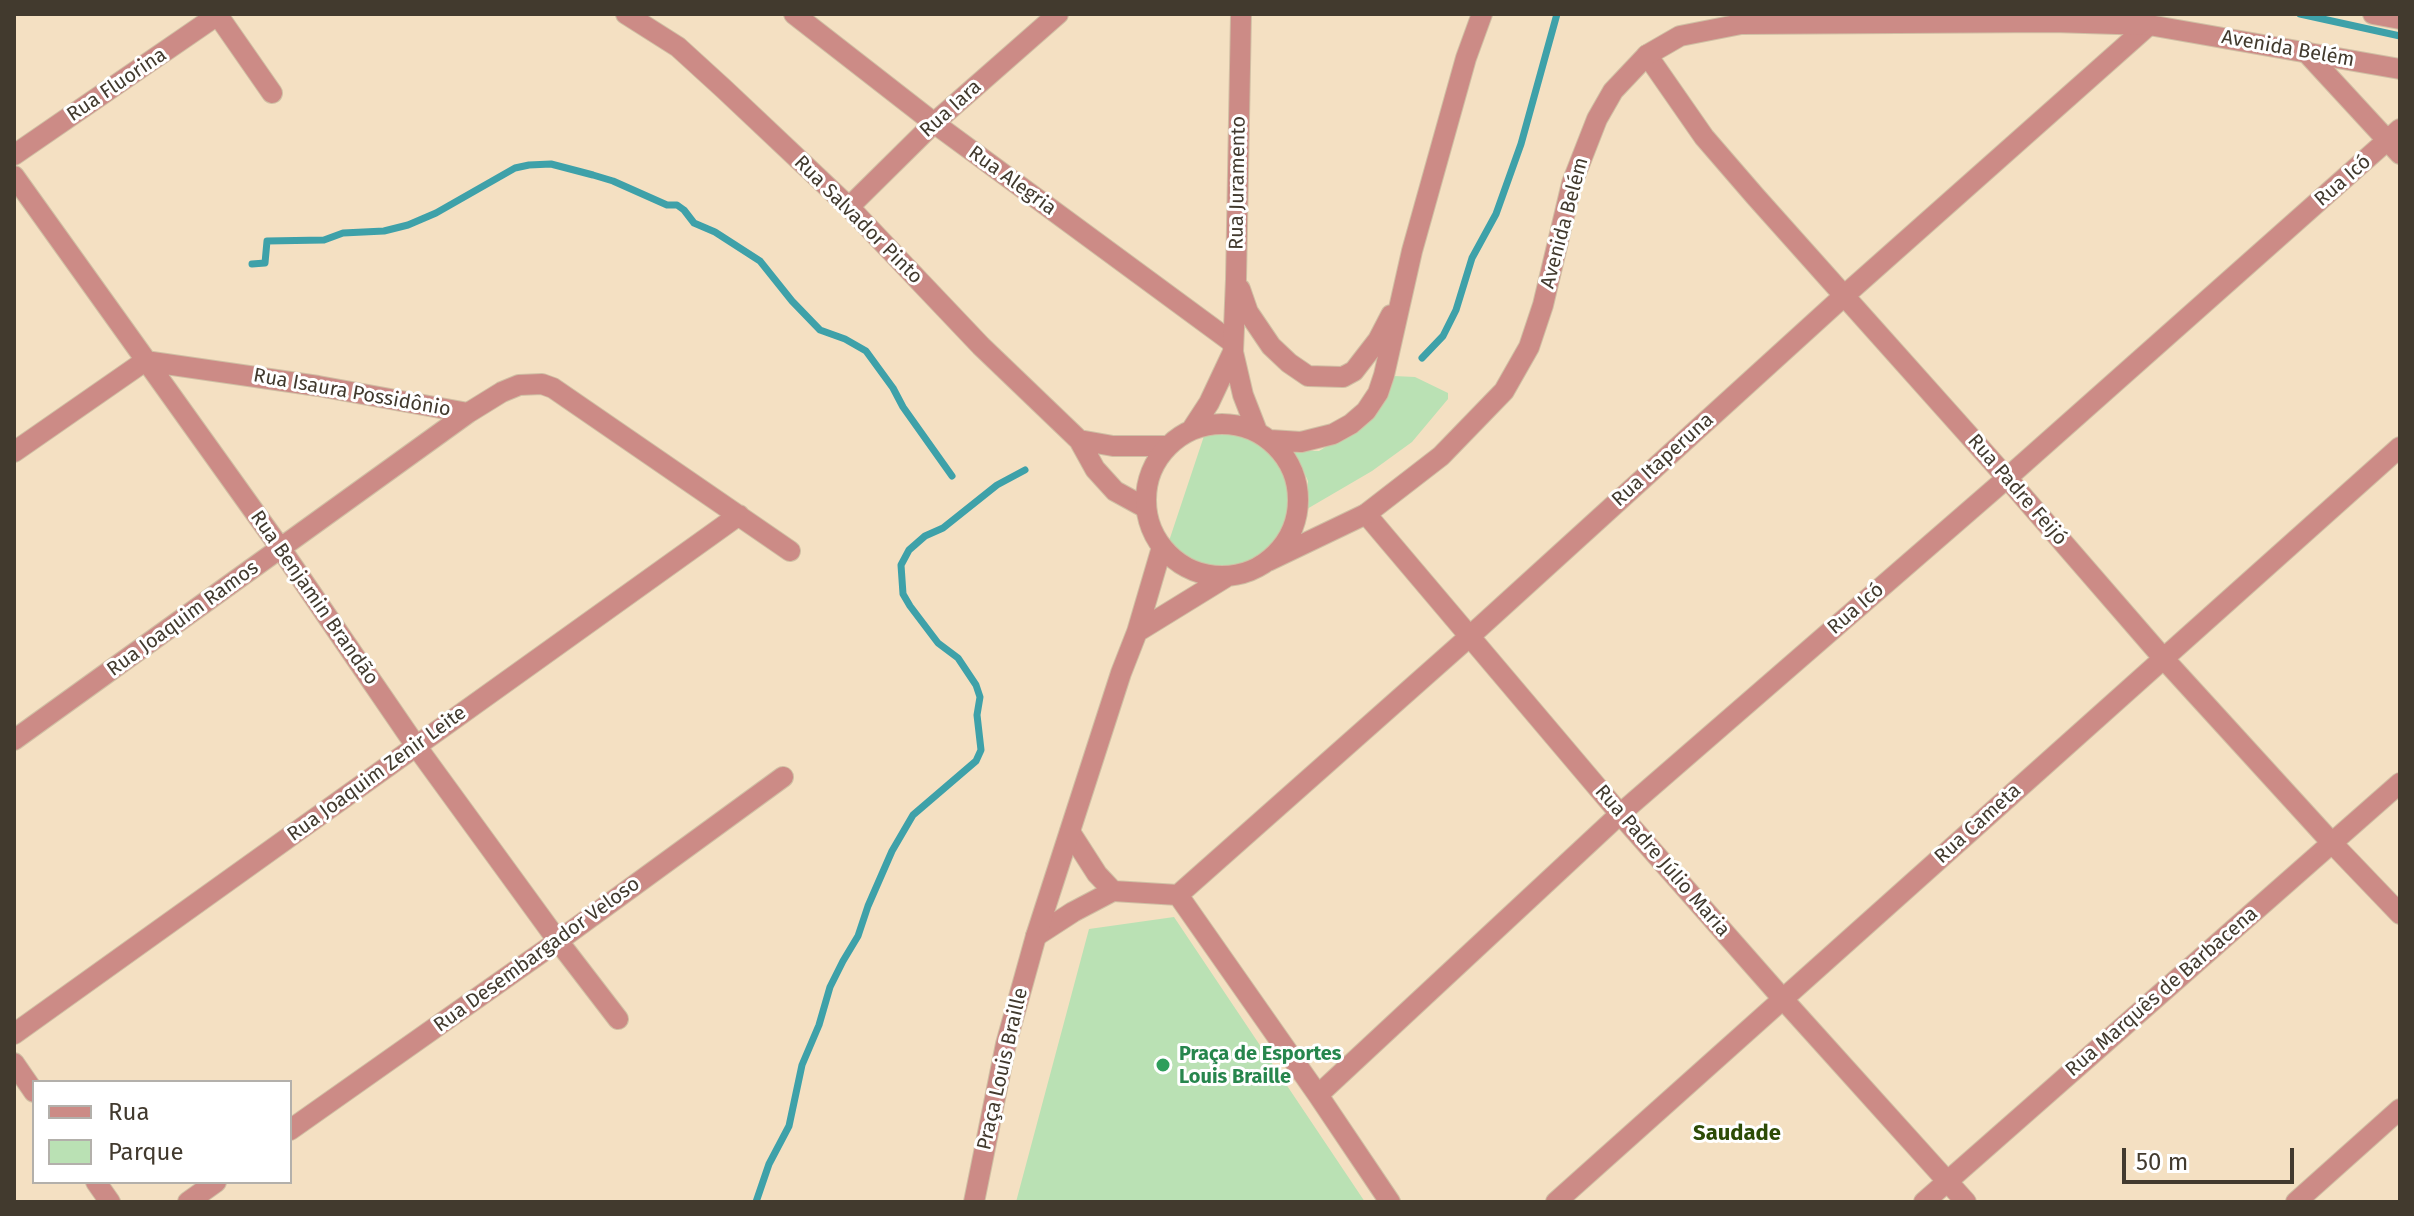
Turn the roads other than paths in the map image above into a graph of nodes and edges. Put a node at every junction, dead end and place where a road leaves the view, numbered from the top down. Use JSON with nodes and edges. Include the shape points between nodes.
{"nodes":[{"id":1,"x":218,"y":14,"type":"edge"},
{"id":2,"x":626,"y":14,"type":"edge"},
{"id":3,"x":794,"y":14,"type":"edge"},
{"id":4,"x":1058,"y":14,"type":"edge"},
{"id":5,"x":1241,"y":14,"type":"edge"},
{"id":6,"x":1482,"y":14,"type":"edge"},
{"id":7,"x":2377,"y":14,"type":"edge"},
{"id":8,"x":2400,"y":19,"type":"edge"},
{"id":9,"x":2149,"y":25,"type":"junction"},
{"id":10,"x":2305,"y":51,"type":"junction"},
{"id":11,"x":1647,"y":55,"type":"junction"},
{"id":12,"x":2400,"y":69,"type":"edge"},
{"id":13,"x":272,"y":93,"type":"dead end"},
{"id":14,"x":934,"y":123,"type":"junction"},
{"id":15,"x":2396,"y":141,"type":"edge"},
{"id":16,"x":14,"y":155,"type":"edge"},
{"id":17,"x":14,"y":176,"type":"edge"},
{"id":18,"x":849,"y":207,"type":"junction"},
{"id":19,"x":1236,"y":279,"type":"junction"},
{"id":20,"x":1404,"y":290,"type":"junction"},
{"id":21,"x":1845,"y":295,"type":"junction"},
{"id":22,"x":1233,"y":348,"type":"junction"},
{"id":23,"x":145,"y":361,"type":"junction"},
{"id":24,"x":468,"y":413,"type":"junction"},
{"id":25,"x":1192,"y":429,"type":"junction"},
{"id":26,"x":1263,"y":435,"type":"junction"},
{"id":27,"x":1079,"y":440,"type":"junction"},
{"id":28,"x":1167,"y":446,"type":"junction"},
{"id":29,"x":2400,"y":447,"type":"edge"},
{"id":30,"x":14,"y":452,"type":"edge"},
{"id":31,"x":2007,"y":478,"type":"junction"},
{"id":32,"x":1146,"y":508,"type":"junction"},
{"id":33,"x":1366,"y":514,"type":"junction"},
{"id":34,"x":739,"y":515,"type":"junction"},
{"id":35,"x":1162,"y":547,"type":"junction"},
{"id":36,"x":281,"y":549,"type":"junction"},
{"id":37,"x":790,"y":551,"type":"dead end"},
{"id":38,"x":1268,"y":561,"type":"junction"},
{"id":39,"x":1228,"y":576,"type":"junction"},
{"id":40,"x":1137,"y":632,"type":"junction"},
{"id":41,"x":1469,"y":637,"type":"junction"},
{"id":42,"x":2164,"y":659,"type":"junction"},
{"id":43,"x":14,"y":740,"type":"edge"},
{"id":44,"x":416,"y":746,"type":"junction"},
{"id":45,"x":783,"y":777,"type":"dead end"},
{"id":46,"x":2400,"y":783,"type":"edge"},
{"id":47,"x":1620,"y":814,"type":"junction"},
{"id":48,"x":1070,"y":832,"type":"junction"},
{"id":49,"x":2332,"y":843,"type":"junction"},
{"id":50,"x":1113,"y":891,"type":"junction"},
{"id":51,"x":1178,"y":895,"type":"junction"},
{"id":52,"x":2400,"y":914,"type":"edge"},
{"id":53,"x":1036,"y":936,"type":"junction"},
{"id":54,"x":558,"y":941,"type":"junction"},
{"id":55,"x":1782,"y":998,"type":"junction"},
{"id":56,"x":618,"y":1019,"type":"dead end"},
{"id":57,"x":14,"y":1034,"type":"edge"},
{"id":58,"x":14,"y":1063,"type":"edge"},
{"id":59,"x":32,"y":1089,"type":"edge"},
{"id":60,"x":1318,"y":1095,"type":"junction"},
{"id":61,"x":2400,"y":1109,"type":"edge"},
{"id":62,"x":292,"y":1129,"type":"edge"},
{"id":63,"x":1947,"y":1181,"type":"junction"},
{"id":64,"x":97,"y":1184,"type":"edge"},
{"id":65,"x":213,"y":1184,"type":"edge"},
{"id":66,"x":973,"y":1201,"type":"edge"},
{"id":67,"x":110,"y":1202,"type":"edge"},
{"id":68,"x":188,"y":1202,"type":"edge"},
{"id":69,"x":1390,"y":1202,"type":"edge"},
{"id":70,"x":1556,"y":1202,"type":"edge"},
{"id":71,"x":1924,"y":1202,"type":"edge"},
{"id":72,"x":1966,"y":1202,"type":"edge"},
{"id":73,"x":2296,"y":1202,"type":"edge"}],
"edges":[{"from":1,"to":13,"type":"street"},
{"from":1,"to":16,"type":"street","name":"Rua Fluorina"},
{"from":2,"to":18,"type":"street","name":"Rua Salvador Pinto","via":[[678,47]]},
{"from":3,"to":14,"type":"street","name":"Rua Alegria"},
{"from":4,"to":14,"type":"street","name":"Rua Iara"},
{"from":5,"to":19,"type":"street","name":"Rua Juramento"},
{"from":6,"to":20,"type":"street"},
{"from":7,"to":8,"type":"street"},
{"from":9,"to":10,"type":"street","name":"Avenida Belém"},
{"from":9,"to":11,"type":"street","name":"Avenida Belém","via":[[1741,24],[1680,36]]},
{"from":9,"to":21,"type":"street","name":"Rua Itaperuna"},
{"from":10,"to":12,"type":"street","name":"Avenida Belém"},
{"from":10,"to":15,"type":"street"},
{"from":11,"to":21,"type":"street","name":"Rua Padre Feijó","via":[[1704,137]]},
{"from":11,"to":33,"type":"street","name":"Avenida Belém","via":[[1613,91],[1597,119],[1572,183],[1539,319],[1504,391],[1441,456]]},
{"from":14,"to":18,"type":"street","name":"Rua Iara"},
{"from":14,"to":22,"type":"street","name":"Rua Alegria"},
{"from":15,"to":31,"type":"street","name":"Rua Icó"},
{"from":17,"to":23,"type":"street","name":"Rua Benjamin Brandão"},
{"from":18,"to":27,"type":"street","name":"Rua Salvador Pinto"},
{"from":19,"to":20,"type":"street","via":[[1248,312],[1271,346],[1308,376],[1332,378],[1354,371],[1378,340]]},
{"from":19,"to":22,"type":"street","name":"Rua Juramento"},
{"from":20,"to":26,"type":"street","via":[[1384,375],[1366,411],[1333,434],[1301,442]]},
{"from":21,"to":31,"type":"street","name":"Rua Padre Feijó"},
{"from":21,"to":41,"type":"street","name":"Rua Itaperuna"},
{"from":22,"to":25,"type":"street","name":"Rua Juramento"},
{"from":22,"to":26,"type":"street","name":"Rua Juramento","via":[[1243,395]]},
{"from":23,"to":24,"type":"street","name":"Rua Isaura Possidônio"},
{"from":23,"to":30,"type":"street"},
{"from":23,"to":36,"type":"street","name":"Rua Benjamin Brandão"},
{"from":24,"to":34,"type":"street","name":"Rua Isaura Possidônio","via":[[519,385],[553,388]]},
{"from":24,"to":36,"type":"street","name":"Rua Joaquim Ramos"},
{"from":25,"to":26,"type":"street","via":[[1223,423]]},
{"from":25,"to":28,"type":"street"},
{"from":26,"to":38,"type":"street","via":[[1288,461],[1297,488],[1297,515],[1287,541]]},
{"from":27,"to":28,"type":"street"},
{"from":27,"to":32,"type":"street","name":"Rua Salvador Pinto","via":[[1115,491]]},
{"from":28,"to":32,"type":"street","via":[[1149,474]]},
{"from":29,"to":42,"type":"street","name":"Rua Cameta"},
{"from":31,"to":42,"type":"street","name":"Rua Padre Feijó"},
{"from":31,"to":47,"type":"street","name":"Rua Icó"},
{"from":32,"to":35,"type":"street"},
{"from":33,"to":38,"type":"street","name":"Avenida Belém"},
{"from":33,"to":41,"type":"street","name":"Rua Padre Júlio Maria"},
{"from":34,"to":37,"type":"street","name":"Rua Isaura Possidônio"},
{"from":34,"to":44,"type":"street","name":"Rua Joaquim Zenir Leite"},
{"from":35,"to":39,"type":"street","via":[[1203,574]]},
{"from":35,"to":40,"type":"street"},
{"from":36,"to":43,"type":"street","name":"Rua Joaquim Ramos"},
{"from":36,"to":44,"type":"street","name":"Rua Benjamin Brandão"},
{"from":38,"to":39,"type":"street"},
{"from":39,"to":40,"type":"street"},
{"from":40,"to":48,"type":"street"},
{"from":41,"to":47,"type":"street","name":"Rua Padre Júlio Maria"},
{"from":41,"to":51,"type":"street","name":"Rua Itaperuna"},
{"from":42,"to":49,"type":"street","name":"Rua Padre Feijó"},
{"from":42,"to":55,"type":"street","name":"Rua Cameta"},
{"from":44,"to":54,"type":"street","name":"Rua Benjamin Brandão"},
{"from":44,"to":57,"type":"street","name":"Rua Joaquim Zenir Leite"},
{"from":45,"to":54,"type":"street","name":"Rua Desembargador Veloso"},
{"from":46,"to":49,"type":"street","name":"Rua Marquês de Barbacena"},
{"from":47,"to":55,"type":"street","name":"Rua Padre Júlio Maria"},
{"from":47,"to":60,"type":"street","name":"Rua Icó"},
{"from":48,"to":50,"type":"street"},
{"from":48,"to":53,"type":"street","name":"Praça Louis Braille"},
{"from":49,"to":52,"type":"street","name":"Rua Padre Feijó"},
{"from":49,"to":63,"type":"street","name":"Rua Marquês de Barbacena"},
{"from":50,"to":51,"type":"street"},
{"from":50,"to":53,"type":"street"},
{"from":51,"to":60,"type":"street"},
{"from":53,"to":66,"type":"street","name":"Praça Louis Braille","via":[[1006,1044]]},
{"from":54,"to":56,"type":"street","name":"Rua Benjamin Brandão"},
{"from":54,"to":62,"type":"street","name":"Rua Desembargador Veloso"},
{"from":55,"to":63,"type":"street","name":"Rua Padre Júlio Maria"},
{"from":55,"to":70,"type":"street","name":"Rua Cameta"},
{"from":58,"to":59,"type":"street"},
{"from":60,"to":69,"type":"street"},
{"from":61,"to":73,"type":"street"},
{"from":63,"to":71,"type":"street","name":"Rua Marquês de Barbacena"},
{"from":63,"to":72,"type":"street","name":"Rua Padre Júlio Maria"},
{"from":64,"to":67,"type":"street"},
{"from":65,"to":68,"type":"street"}]}
